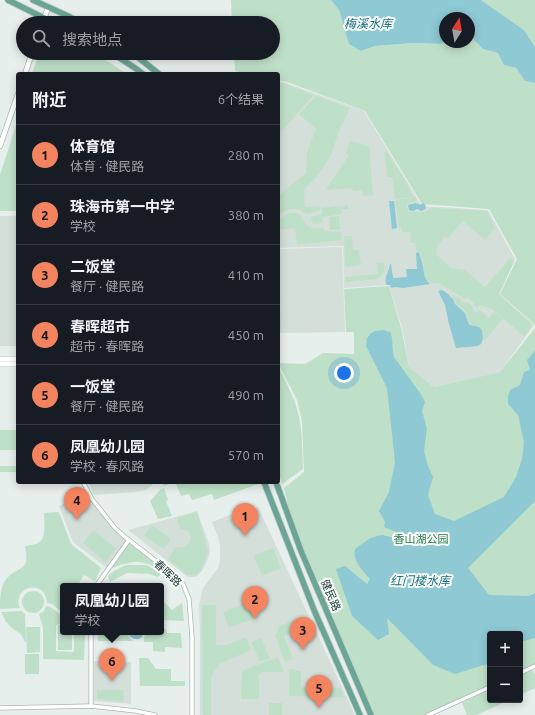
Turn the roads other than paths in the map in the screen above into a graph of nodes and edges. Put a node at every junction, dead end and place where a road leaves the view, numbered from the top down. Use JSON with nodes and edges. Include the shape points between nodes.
{"nodes":[{"id":1,"x":8,"y":0,"type":"edge"},
{"id":2,"x":34,"y":0,"type":"edge"},
{"id":3,"x":48,"y":7,"type":"junction"},
{"id":4,"x":35,"y":16,"type":"edge"},
{"id":5,"x":45,"y":16,"type":"edge"},
{"id":6,"x":66,"y":16,"type":"edge"},
{"id":7,"x":30,"y":60,"type":"edge"},
{"id":8,"x":123,"y":60,"type":"edge"},
{"id":9,"x":142,"y":60,"type":"edge"},
{"id":10,"x":26,"y":72,"type":"edge"},
{"id":11,"x":140,"y":72,"type":"edge"},
{"id":12,"x":156,"y":72,"type":"edge"},
{"id":13,"x":16,"y":100,"type":"edge"},
{"id":14,"x":0,"y":146,"type":"edge"},
{"id":15,"x":0,"y":359,"type":"edge"},
{"id":16,"x":16,"y":359,"type":"edge"},
{"id":17,"x":0,"y":364,"type":"edge"},
{"id":18,"x":16,"y":364,"type":"edge"},
{"id":19,"x":84,"y":484,"type":"edge"},
{"id":20,"x":265,"y":484,"type":"edge"},
{"id":21,"x":277,"y":484,"type":"edge"},
{"id":22,"x":129,"y":540,"type":"junction"},
{"id":23,"x":98,"y":583,"type":"edge"},
{"id":24,"x":90,"y":635,"type":"edge"},
{"id":25,"x":535,"y":666,"type":"edge"},
{"id":26,"x":523,"y":672,"type":"edge"},
{"id":27,"x":487,"y":688,"type":"edge"},
{"id":28,"x":91,"y":706,"type":"junction"},
{"id":29,"x":0,"y":708,"type":"edge"},
{"id":30,"x":155,"y":715,"type":"edge"},
{"id":31,"x":192,"y":715,"type":"edge"},
{"id":32,"x":360,"y":715,"type":"edge"},
{"id":33,"x":372,"y":715,"type":"edge"},
{"id":34,"x":428,"y":715,"type":"edge"}],
"edges":[{"from":1,"to":4,"type":"main road"},
{"from":2,"to":3,"type":"main road"},
{"from":3,"to":5,"type":"street"},
{"from":3,"to":6,"type":"main road"},
{"from":7,"to":10,"type":"street"},
{"from":8,"to":11,"type":"main road"},
{"from":9,"to":12,"type":"main road"},
{"from":13,"to":14,"type":"street"},
{"from":15,"to":16,"type":"main road"},
{"from":17,"to":18,"type":"main road"},
{"from":19,"to":22,"type":"street","name":"春晖路","via":[[92,499],[115,528]]},
{"from":20,"to":32,"type":"main road","name":"健民路","via":[[314,610]]},
{"from":21,"to":33,"type":"main road","name":"健民路","via":[[301,551]]},
{"from":22,"to":23,"type":"street"},
{"from":22,"to":31,"type":"street","name":"春晖路","via":[[183,584],[188,599],[192,637]]},
{"from":24,"to":28,"type":"street"},
{"from":25,"to":26,"type":"street"},
{"from":27,"to":34,"type":"street"},
{"from":28,"to":29,"type":"street"},
{"from":28,"to":30,"type":"street"}]}
